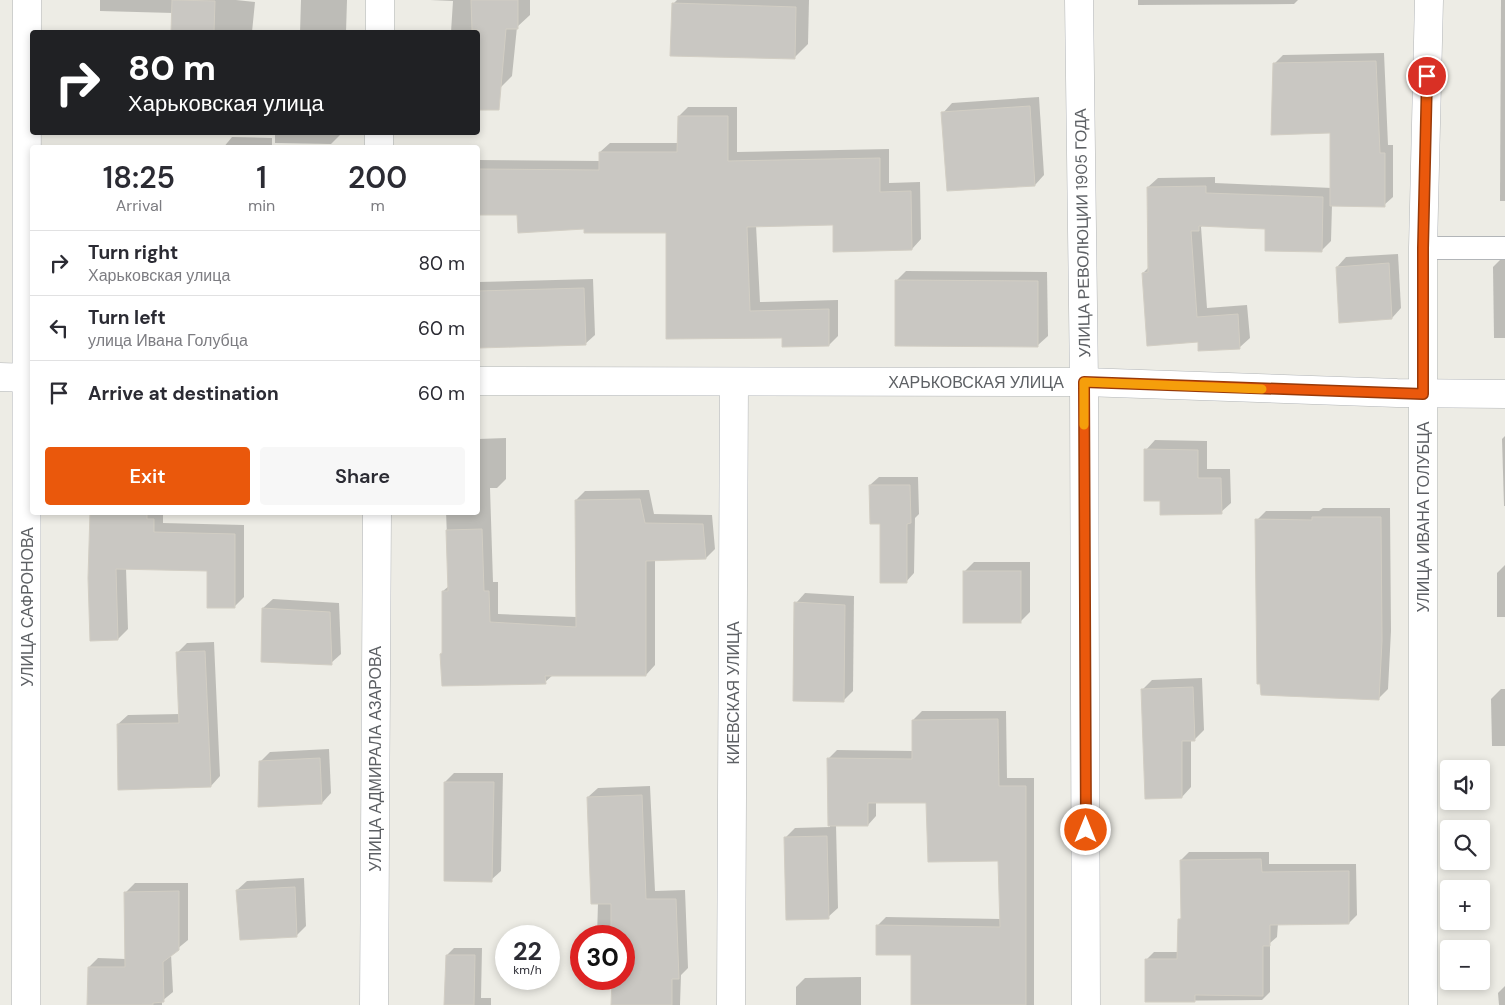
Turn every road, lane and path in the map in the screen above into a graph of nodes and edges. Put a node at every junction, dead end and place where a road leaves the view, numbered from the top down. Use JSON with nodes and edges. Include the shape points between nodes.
{"nodes":[{"id":1,"x":27,"y":0,"type":"edge"},
{"id":2,"x":380,"y":0,"type":"edge"},
{"id":3,"x":1079,"y":0,"type":"edge"},
{"id":4,"x":1429,"y":0,"type":"edge"},
{"id":5,"x":380,"y":30,"type":"edge"},
{"id":6,"x":1423,"y":248,"type":"junction"},
{"id":7,"x":1505,"y":248,"type":"edge"},
{"id":8,"x":0,"y":377,"type":"edge"},
{"id":9,"x":30,"y":378,"type":"edge"},
{"id":10,"x":480,"y":381,"type":"edge"},
{"id":11,"x":734,"y":382,"type":"junction"},
{"id":12,"x":1084,"y":382,"type":"junction"},
{"id":13,"x":1423,"y":394,"type":"junction"},
{"id":14,"x":1505,"y":394,"type":"edge"},
{"id":15,"x":377,"y":515,"type":"edge"},
{"id":16,"x":26,"y":1005,"type":"edge"},
{"id":17,"x":374,"y":1005,"type":"edge"},
{"id":18,"x":731,"y":1005,"type":"edge"},
{"id":19,"x":1086,"y":1005,"type":"edge"},
{"id":20,"x":1423,"y":1005,"type":"edge"}],
"edges":[{"from":1,"to":9,"type":"street","name":"УЛИЦА САФРОНОВА"},
{"from":2,"to":5,"type":"street"},
{"from":3,"to":12,"type":"street","name":"УЛИЦА РЕВОЛЮЦИИ 1905 ГОДА"},
{"from":4,"to":6,"type":"street","name":"УЛИЦА ИВАНА ГОЛУБЦА"},
{"from":6,"to":7,"type":"lane"},
{"from":6,"to":13,"type":"street","name":"УЛИЦА ИВАНА ГОЛУБЦА"},
{"from":8,"to":9,"type":"street"},
{"from":9,"to":16,"type":"street","name":"УЛИЦА САФРОНОВА"},
{"from":10,"to":11,"type":"street","name":"ХАРЬКОВСКАЯ УЛИЦА"},
{"from":11,"to":12,"type":"street","name":"ХАРЬКОВСКАЯ УЛИЦА"},
{"from":11,"to":18,"type":"street","name":"КИЕВСКАЯ УЛИЦА"},
{"from":12,"to":13,"type":"street","name":"ХАРЬКОВСКАЯ УЛИЦА"},
{"from":12,"to":19,"type":"street","name":"УЛИЦА РЕВОЛЮЦИИ 1905 ГОДА"},
{"from":13,"to":14,"type":"street","name":"ХАРЬКОВСКАЯ УЛИЦА"},
{"from":13,"to":20,"type":"street","name":"УЛИЦА ИВАНА ГОЛУБЦА"},
{"from":15,"to":17,"type":"street","name":"УЛИЦА АДМИРАЛА АЗАРОВА"}]}
